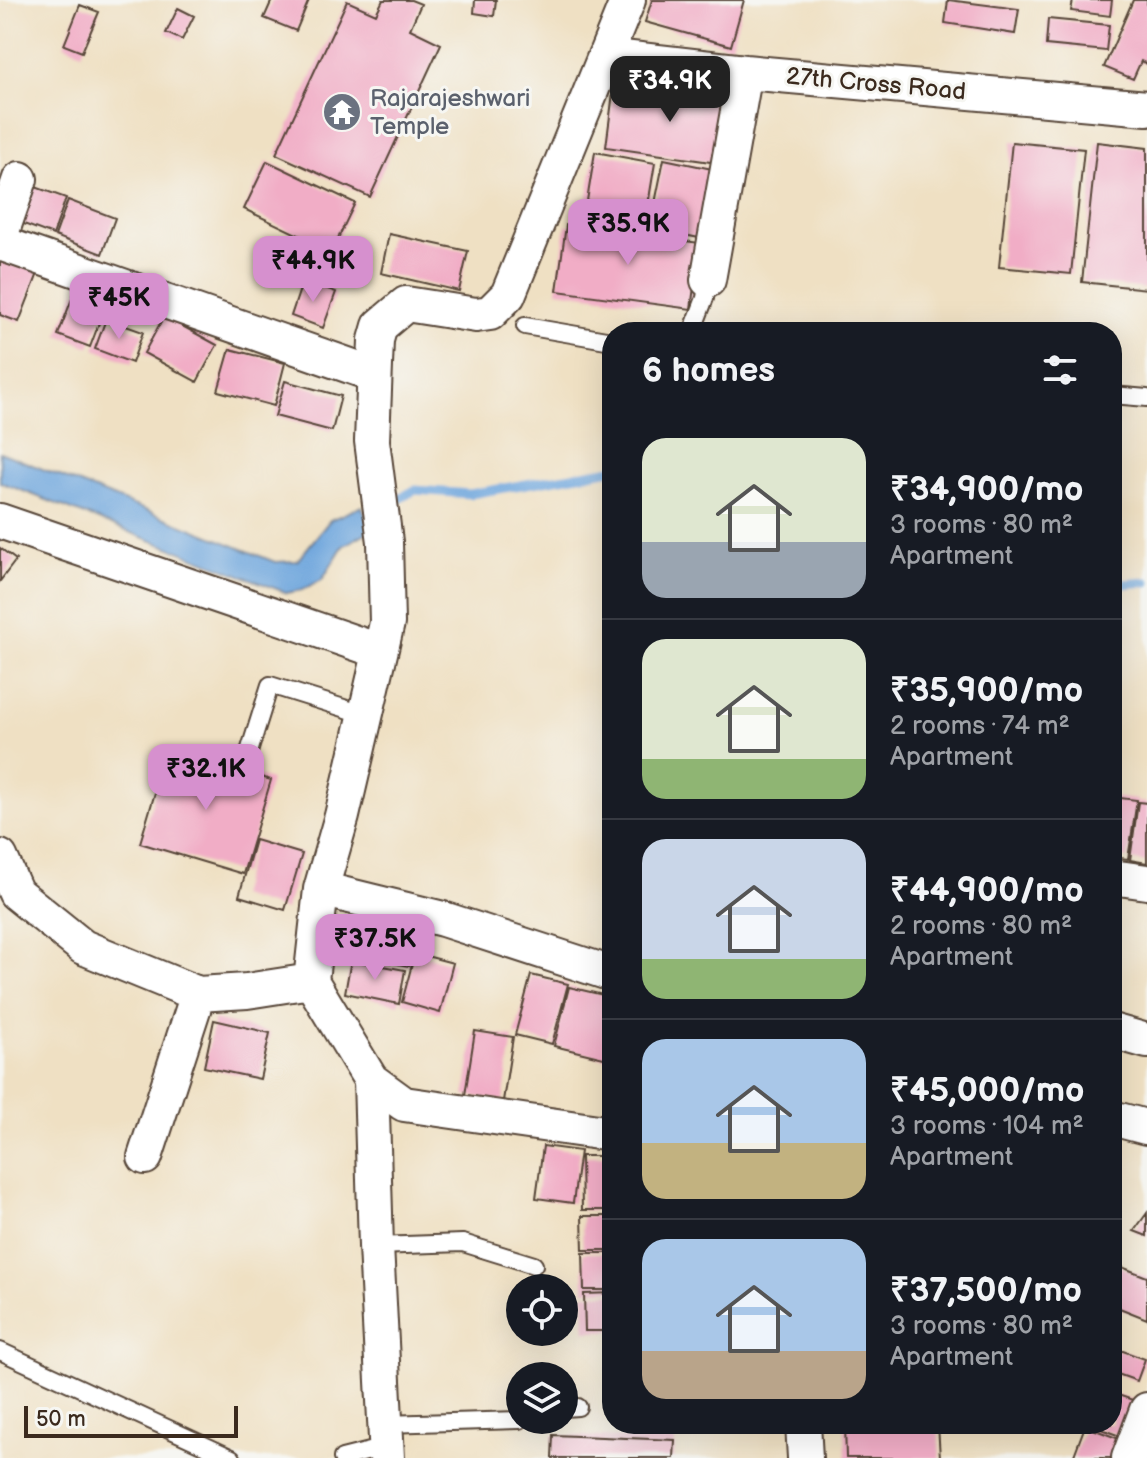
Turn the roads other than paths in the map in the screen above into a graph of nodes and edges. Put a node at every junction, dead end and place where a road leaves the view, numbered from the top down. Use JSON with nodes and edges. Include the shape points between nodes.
{"nodes":[{"id":1,"x":628,"y":0,"type":"edge"},
{"id":2,"x":605,"y":56,"type":"junction"},
{"id":3,"x":745,"y":72,"type":"junction"},
{"id":4,"x":1147,"y":108,"type":"edge"},
{"id":5,"x":20,"y":179,"type":"dead end"},
{"id":6,"x":0,"y":240,"type":"edge"},
{"id":7,"x":708,"y":280,"type":"joint"},
{"id":8,"x":696,"y":322,"type":"edge"},
{"id":9,"x":525,"y":326,"type":"dead end"},
{"id":10,"x":602,"y":339,"type":"edge"},
{"id":11,"x":373,"y":374,"type":"junction"},
{"id":12,"x":1122,"y":396,"type":"edge"},
{"id":13,"x":1147,"y":398,"type":"edge"},
{"id":14,"x":0,"y":521,"type":"edge"},
{"id":15,"x":379,"y":651,"type":"junction"},
{"id":16,"x":366,"y":715,"type":"junction"},
{"id":17,"x":249,"y":752,"type":"dead end"},
{"id":18,"x":0,"y":857,"type":"edge"},
{"id":19,"x":1122,"y":878,"type":"edge"},
{"id":20,"x":1147,"y":882,"type":"edge"},
{"id":21,"x":321,"y":889,"type":"junction"},
{"id":22,"x":602,"y":971,"type":"edge"},
{"id":23,"x":311,"y":981,"type":"junction"},
{"id":24,"x":198,"y":994,"type":"junction"},
{"id":25,"x":1122,"y":1037,"type":"edge"},
{"id":26,"x":1147,"y":1041,"type":"edge"},
{"id":27,"x":371,"y":1080,"type":"junction"},
{"id":28,"x":1122,"y":1121,"type":"edge"},
{"id":29,"x":1146,"y":1127,"type":"edge"},
{"id":30,"x":602,"y":1133,"type":"edge"},
{"id":31,"x":145,"y":1157,"type":"dead end"},
{"id":32,"x":376,"y":1246,"type":"junction"},
{"id":33,"x":534,"y":1265,"type":"dead end"},
{"id":34,"x":0,"y":1351,"type":"edge"},
{"id":35,"x":1147,"y":1410,"type":"edge"},
{"id":36,"x":506,"y":1422,"type":"edge"},
{"id":37,"x":804,"y":1434,"type":"edge"},
{"id":38,"x":386,"y":1443,"type":"edge"},
{"id":39,"x":232,"y":1458,"type":"edge"},
{"id":40,"x":342,"y":1458,"type":"edge"},
{"id":41,"x":805,"y":1458,"type":"edge"},
{"id":42,"x":1129,"y":1458,"type":"edge"}],
"edges":[{"from":1,"to":2,"type":"street"},
{"from":2,"to":3,"type":"street","name":"27th Cross Road"},
{"from":2,"to":11,"type":"street","via":[[508,295],[490,313],[476,315],[406,304],[380,326]]},
{"from":3,"to":4,"type":"street","name":"27th Cross Road"},
{"from":3,"to":7,"type":"street"},
{"from":5,"to":6,"type":"street"},
{"from":6,"to":11,"type":"street"},
{"from":7,"to":8,"type":"lane"},
{"from":9,"to":10,"type":"lane"},
{"from":11,"to":15,"type":"street","via":[[372,441],[382,509],[387,623]]},
{"from":12,"to":13,"type":"lane"},
{"from":14,"to":15,"type":"street"},
{"from":15,"to":16,"type":"street"},
{"from":16,"to":17,"type":"lane","via":[[270,685]]},
{"from":16,"to":21,"type":"street"},
{"from":18,"to":24,"type":"street","via":[[16,893],[83,947]]},
{"from":19,"to":20,"type":"street"},
{"from":21,"to":22,"type":"street","via":[[443,919]]},
{"from":21,"to":23,"type":"street"},
{"from":23,"to":24,"type":"street"},
{"from":23,"to":27,"type":"street"},
{"from":24,"to":31,"type":"street"},
{"from":25,"to":26,"type":"street"},
{"from":27,"to":30,"type":"street","via":[[404,1104]]},
{"from":27,"to":32,"type":"street"},
{"from":28,"to":29,"type":"street"},
{"from":32,"to":33,"type":"lane","via":[[463,1243]]},
{"from":32,"to":38,"type":"street"},
{"from":34,"to":39,"type":"lane"},
{"from":35,"to":42,"type":"street"},
{"from":36,"to":38,"type":"lane"},
{"from":37,"to":41,"type":"street"},
{"from":38,"to":40,"type":"lane"}]}
